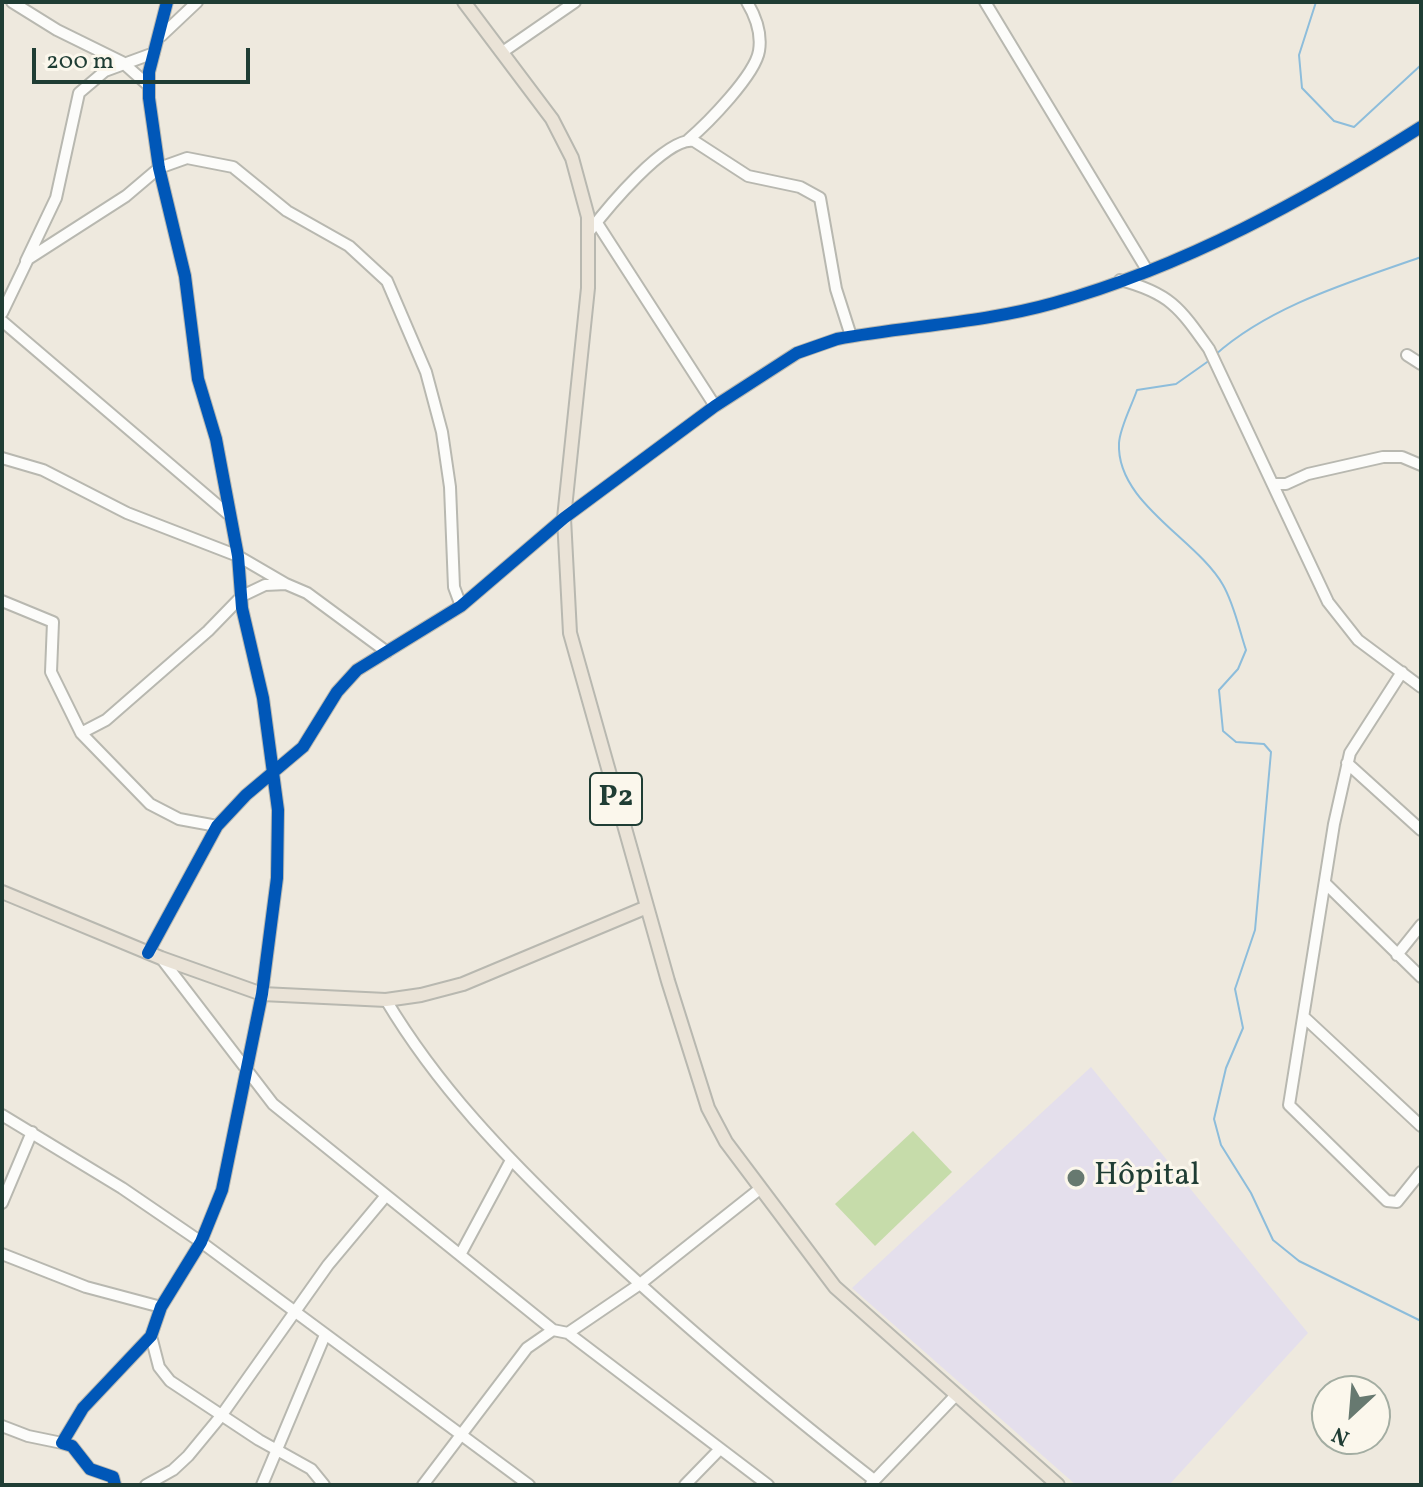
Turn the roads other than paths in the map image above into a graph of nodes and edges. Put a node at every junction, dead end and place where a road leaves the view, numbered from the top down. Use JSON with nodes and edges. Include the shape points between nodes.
{"nodes":[{"id":1,"x":12,"y":2,"type":"edge"},
{"id":2,"x":167,"y":2,"type":"edge"},
{"id":3,"x":197,"y":2,"type":"edge"},
{"id":4,"x":464,"y":2,"type":"edge"},
{"id":5,"x":747,"y":2,"type":"edge"},
{"id":6,"x":985,"y":2,"type":"edge"},
{"id":7,"x":571,"y":5,"type":"edge"},
{"id":8,"x":158,"y":38,"type":"junction"},
{"id":9,"x":504,"y":51,"type":"junction"},
{"id":10,"x":154,"y":53,"type":"junction"},
{"id":11,"x":122,"y":62,"type":"junction"},
{"id":12,"x":148,"y":85,"type":"junction"},
{"id":13,"x":1421,"y":127,"type":"edge"},
{"id":14,"x":688,"y":140,"type":"junction"},
{"id":15,"x":159,"y":168,"type":"junction"},
{"id":16,"x":593,"y":228,"type":"junction"},
{"id":17,"x":26,"y":261,"type":"junction"},
{"id":18,"x":1147,"y":270,"type":"junction"},
{"id":19,"x":1120,"y":280,"type":"junction"},
{"id":20,"x":2,"y":313,"type":"edge"},
{"id":21,"x":2,"y":321,"type":"edge"},
{"id":22,"x":851,"y":336,"type":"junction"},
{"id":23,"x":1407,"y":355,"type":"dead end"},
{"id":24,"x":1421,"y":364,"type":"edge"},
{"id":25,"x":715,"y":406,"type":"junction"},
{"id":26,"x":2,"y":458,"type":"edge"},
{"id":27,"x":1421,"y":465,"type":"edge"},
{"id":28,"x":1274,"y":484,"type":"junction"},
{"id":29,"x":228,"y":514,"type":"junction"},
{"id":30,"x":564,"y":518,"type":"junction"},
{"id":31,"x":238,"y":556,"type":"junction"},
{"id":32,"x":286,"y":584,"type":"junction"},
{"id":33,"x":242,"y":596,"type":"junction"},
{"id":34,"x":2,"y":601,"type":"edge"},
{"id":35,"x":461,"y":606,"type":"junction"},
{"id":36,"x":387,"y":652,"type":"junction"},
{"id":37,"x":1402,"y":672,"type":"junction"},
{"id":38,"x":1421,"y":687,"type":"edge"},
{"id":39,"x":81,"y":733,"type":"junction"},
{"id":40,"x":1347,"y":763,"type":"junction"},
{"id":41,"x":274,"y":772,"type":"junction"},
{"id":42,"x":217,"y":826,"type":"junction"},
{"id":43,"x":1421,"y":830,"type":"edge"},
{"id":44,"x":1326,"y":884,"type":"junction"},
{"id":45,"x":2,"y":892,"type":"edge"},
{"id":46,"x":647,"y":907,"type":"junction"},
{"id":47,"x":1421,"y":925,"type":"edge"},
{"id":48,"x":148,"y":953,"type":"junction"},
{"id":49,"x":1397,"y":955,"type":"junction"},
{"id":50,"x":161,"y":958,"type":"junction"},
{"id":51,"x":1421,"y":977,"type":"edge"},
{"id":52,"x":262,"y":994,"type":"junction"},
{"id":53,"x":386,"y":1000,"type":"junction"},
{"id":54,"x":1305,"y":1018,"type":"junction"},
{"id":55,"x":248,"y":1069,"type":"junction"},
{"id":56,"x":2,"y":1115,"type":"edge"},
{"id":57,"x":1421,"y":1126,"type":"edge"},
{"id":58,"x":32,"y":1132,"type":"junction"},
{"id":59,"x":510,"y":1162,"type":"junction"},
{"id":60,"x":1421,"y":1172,"type":"edge"},
{"id":61,"x":761,"y":1188,"type":"junction"},
{"id":62,"x":384,"y":1198,"type":"junction"},
{"id":63,"x":2,"y":1203,"type":"edge"},
{"id":64,"x":201,"y":1242,"type":"junction"},
{"id":65,"x":2,"y":1254,"type":"edge"},
{"id":66,"x":460,"y":1255,"type":"junction"},
{"id":67,"x":640,"y":1284,"type":"junction"},
{"id":68,"x":161,"y":1307,"type":"junction"},
{"id":69,"x":297,"y":1311,"type":"junction"},
{"id":70,"x":553,"y":1330,"type":"junction"},
{"id":71,"x":568,"y":1333,"type":"junction"},
{"id":72,"x":325,"y":1335,"type":"junction"},
{"id":73,"x":151,"y":1336,"type":"junction"},
{"id":74,"x":956,"y":1395,"type":"junction"},
{"id":75,"x":221,"y":1416,"type":"junction"},
{"id":76,"x":2,"y":1426,"type":"edge"},
{"id":77,"x":463,"y":1436,"type":"junction"},
{"id":78,"x":62,"y":1443,"type":"junction"},
{"id":79,"x":278,"y":1449,"type":"junction"},
{"id":80,"x":720,"y":1449,"type":"junction"},
{"id":81,"x":872,"y":1482,"type":"edge"},
{"id":82,"x":115,"y":1485,"type":"edge"},
{"id":83,"x":146,"y":1485,"type":"edge"},
{"id":84,"x":262,"y":1485,"type":"edge"},
{"id":85,"x":324,"y":1485,"type":"edge"},
{"id":86,"x":423,"y":1485,"type":"edge"},
{"id":87,"x":529,"y":1485,"type":"edge"},
{"id":88,"x":685,"y":1485,"type":"edge"},
{"id":89,"x":768,"y":1485,"type":"edge"},
{"id":90,"x":1058,"y":1485,"type":"edge"}],
"edges":[{"from":1,"to":11,"type":"street"},
{"from":2,"to":8,"type":"street"},
{"from":3,"to":8,"type":"street"},
{"from":4,"to":9,"type":"main road","number":"P2"},
{"from":5,"to":14,"type":"street","via":[[757,19],[758,55]]},
{"from":6,"to":18,"type":"street"},
{"from":7,"to":9,"type":"street"},
{"from":8,"to":10,"type":"street"},
{"from":9,"to":16,"type":"main road","number":"P2","via":[[552,119],[572,158]]},
{"from":10,"to":11,"type":"street"},
{"from":10,"to":12,"type":"street"},
{"from":11,"to":12,"type":"street"},
{"from":11,"to":17,"type":"street","via":[[79,93],[56,198]]},
{"from":12,"to":15,"type":"street"},
{"from":13,"to":18,"type":"street","via":[[1303,198]]},
{"from":14,"to":16,"type":"street","via":[[627,183]]},
{"from":14,"to":22,"type":"street","via":[[748,176],[800,187],[820,198],[836,289]]},
{"from":15,"to":17,"type":"street","via":[[126,196]]},
{"from":15,"to":29,"type":"street","via":[[185,276],[198,379],[216,439]]},
{"from":15,"to":35,"type":"street","via":[[187,158],[233,167],[287,211],[349,246],[387,281],[426,372],[442,432],[450,487],[451,562]]},
{"from":16,"to":25,"type":"street"},
{"from":16,"to":30,"type":"main road","number":"P2"},
{"from":17,"to":20,"type":"street"},
{"from":18,"to":19,"type":"street"},
{"from":19,"to":22,"type":"street","via":[[1033,308]]},
{"from":19,"to":28,"type":"street","via":[[1167,296],[1209,349]]},
{"from":21,"to":29,"type":"street"},
{"from":22,"to":25,"type":"street","via":[[797,353]]},
{"from":23,"to":24,"type":"street"},
{"from":25,"to":30,"type":"street"},
{"from":26,"to":31,"type":"street","via":[[43,470],[127,513]]},
{"from":27,"to":28,"type":"street","via":[[1383,457]]},
{"from":28,"to":37,"type":"street","via":[[1328,602],[1358,640]]},
{"from":29,"to":31,"type":"street"},
{"from":30,"to":35,"type":"street"},
{"from":30,"to":46,"type":"main road","number":"P2","via":[[570,633]]},
{"from":31,"to":32,"type":"street"},
{"from":31,"to":33,"type":"street"},
{"from":32,"to":33,"type":"street"},
{"from":32,"to":36,"type":"street","via":[[307,593]]},
{"from":33,"to":39,"type":"street","via":[[106,720]]},
{"from":33,"to":41,"type":"street"},
{"from":34,"to":39,"type":"street","via":[[53,622],[51,672]]},
{"from":35,"to":36,"type":"street"},
{"from":36,"to":41,"type":"street","via":[[349,678],[303,747]]},
{"from":37,"to":38,"type":"street"},
{"from":37,"to":40,"type":"street","via":[[1367,722]]},
{"from":39,"to":42,"type":"street","via":[[150,804],[179,819]]},
{"from":40,"to":43,"type":"street"},
{"from":40,"to":44,"type":"street"},
{"from":41,"to":42,"type":"street"},
{"from":41,"to":52,"type":"street","via":[[277,878]]},
{"from":42,"to":48,"type":"street"},
{"from":44,"to":49,"type":"street"},
{"from":44,"to":54,"type":"street"},
{"from":45,"to":48,"type":"main road"},
{"from":46,"to":53,"type":"main road","via":[[463,984]]},
{"from":46,"to":61,"type":"main road","number":"P2","via":[[708,1108]]},
{"from":47,"to":49,"type":"street"},
{"from":48,"to":50,"type":"main road"},
{"from":49,"to":51,"type":"street"},
{"from":50,"to":52,"type":"main road"},
{"from":50,"to":55,"type":"street"},
{"from":52,"to":53,"type":"main road"},
{"from":52,"to":55,"type":"street"},
{"from":53,"to":59,"type":"street","via":[[438,1080]]},
{"from":54,"to":57,"type":"street"},
{"from":54,"to":60,"type":"street","via":[[1290,1108],[1391,1203]]},
{"from":55,"to":62,"type":"street","via":[[273,1104]]},
{"from":55,"to":64,"type":"street","via":[[231,1160]]},
{"from":56,"to":58,"type":"street"},
{"from":58,"to":63,"type":"street"},
{"from":58,"to":64,"type":"street"},
{"from":59,"to":66,"type":"street"},
{"from":59,"to":67,"type":"street"},
{"from":61,"to":67,"type":"street"},
{"from":61,"to":74,"type":"main road","number":"P2","via":[[835,1287]]},
{"from":62,"to":66,"type":"street"},
{"from":62,"to":69,"type":"street"},
{"from":64,"to":68,"type":"street"},
{"from":64,"to":69,"type":"street"},
{"from":65,"to":68,"type":"street","via":[[86,1287]]},
{"from":66,"to":70,"type":"street"},
{"from":67,"to":71,"type":"street"},
{"from":67,"to":81,"type":"street"},
{"from":68,"to":73,"type":"street"},
{"from":69,"to":72,"type":"street"},
{"from":69,"to":75,"type":"street"},
{"from":70,"to":71,"type":"street"},
{"from":70,"to":77,"type":"street","via":[[531,1343]]},
{"from":71,"to":80,"type":"street"},
{"from":72,"to":77,"type":"street"},
{"from":72,"to":79,"type":"street"},
{"from":73,"to":75,"type":"street","via":[[163,1374]]},
{"from":73,"to":78,"type":"street","via":[[83,1408]]},
{"from":74,"to":81,"type":"street"},
{"from":74,"to":90,"type":"main road","number":"P2"},
{"from":75,"to":79,"type":"street"},
{"from":75,"to":83,"type":"street","via":[[181,1463]]},
{"from":76,"to":78,"type":"street"},
{"from":77,"to":86,"type":"street"},
{"from":77,"to":87,"type":"street"},
{"from":78,"to":82,"type":"street","via":[[72,1446],[90,1469],[113,1477]]},
{"from":79,"to":84,"type":"street"},
{"from":79,"to":85,"type":"street","via":[[311,1469]]},
{"from":80,"to":88,"type":"street"},
{"from":80,"to":89,"type":"street"}]}
